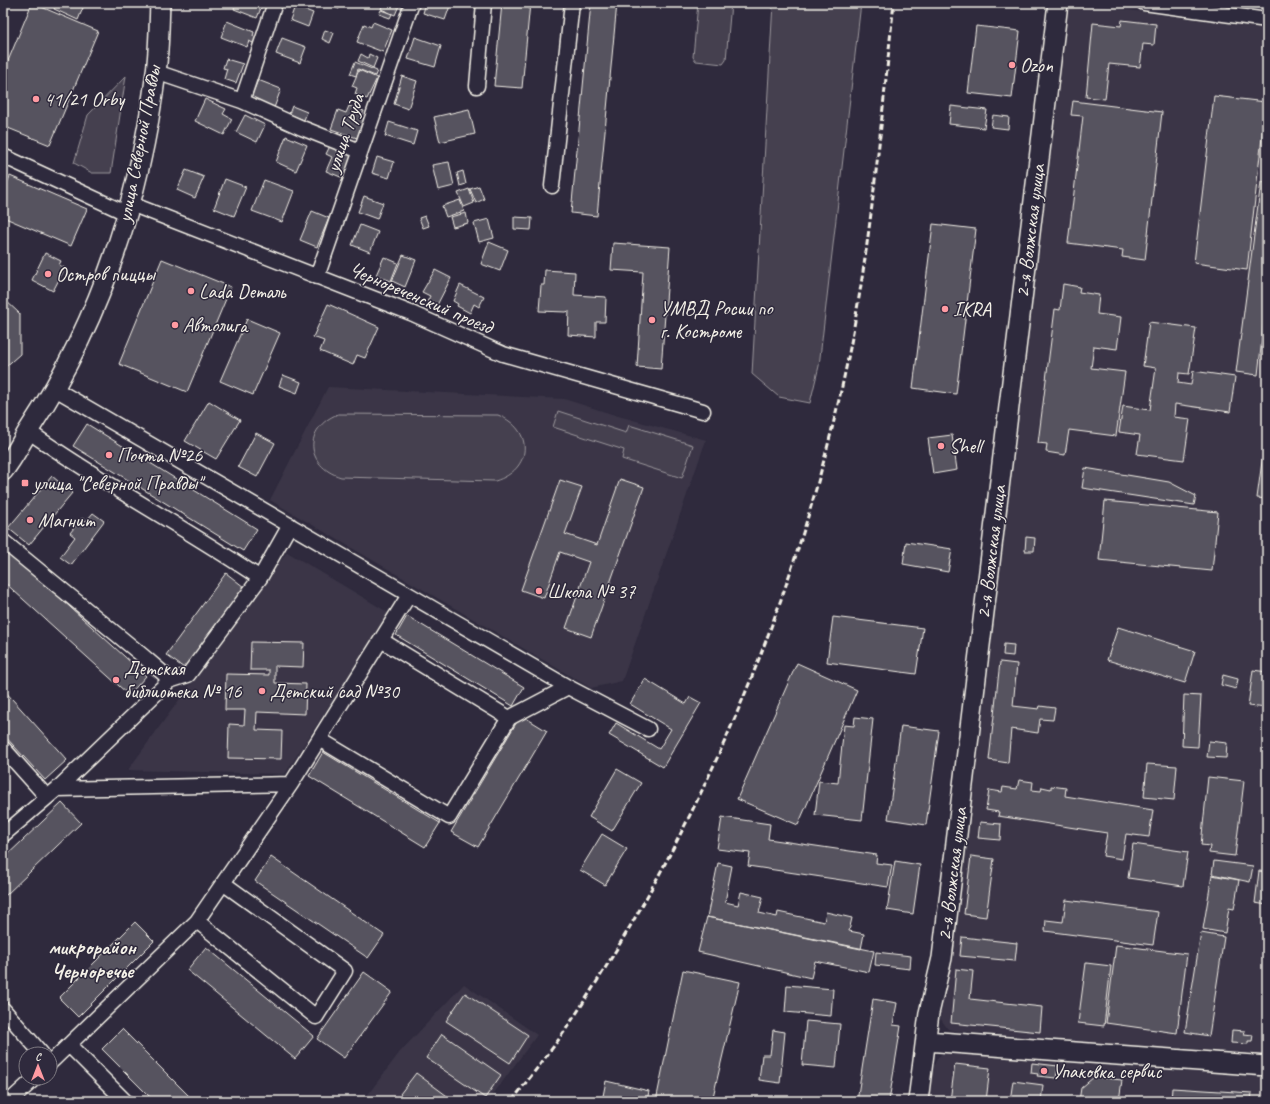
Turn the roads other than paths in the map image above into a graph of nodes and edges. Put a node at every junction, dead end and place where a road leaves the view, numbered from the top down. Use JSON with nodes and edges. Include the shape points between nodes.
{"nodes":[{"id":1,"x":160,"y":3,"type":"edge"},
{"id":2,"x":275,"y":3,"type":"edge"},
{"id":3,"x":412,"y":3,"type":"edge"},
{"id":4,"x":484,"y":3,"type":"edge"},
{"id":5,"x":572,"y":3,"type":"edge"},
{"id":6,"x":1058,"y":3,"type":"edge"},
{"id":7,"x":1144,"y":3,"type":"edge"},
{"id":8,"x":1267,"y":20,"type":"edge"},
{"id":9,"x":156,"y":72,"type":"junction"},
{"id":10,"x":477,"y":86,"type":"dead end"},
{"id":11,"x":242,"y":101,"type":"junction"},
{"id":12,"x":360,"y":151,"type":"junction"},
{"id":13,"x":3,"y":156,"type":"edge"},
{"id":14,"x":552,"y":186,"type":"dead end"},
{"id":15,"x":130,"y":209,"type":"junction"},
{"id":16,"x":317,"y":277,"type":"junction"},
{"id":17,"x":55,"y":389,"type":"junction"},
{"id":18,"x":703,"y":411,"type":"dead end"},
{"id":19,"x":28,"y":431,"type":"junction"},
{"id":20,"x":3,"y":471,"type":"edge"},
{"id":21,"x":290,"y":525,"type":"junction"},
{"id":22,"x":3,"y":541,"type":"edge"},
{"id":23,"x":260,"y":578,"type":"junction"},
{"id":24,"x":409,"y":595,"type":"junction"},
{"id":25,"x":381,"y":640,"type":"junction"},
{"id":26,"x":170,"y":681,"type":"junction"},
{"id":27,"x":568,"y":687,"type":"junction"},
{"id":28,"x":509,"y":718,"type":"junction"},
{"id":29,"x":648,"y":729,"type":"dead end"},
{"id":30,"x":319,"y":739,"type":"junction"},
{"id":31,"x":3,"y":748,"type":"edge"},
{"id":32,"x":291,"y":784,"type":"junction"},
{"id":33,"x":52,"y":793,"type":"junction"},
{"id":34,"x":3,"y":835,"type":"edge"},
{"id":35,"x":223,"y":883,"type":"junction"},
{"id":36,"x":197,"y":921,"type":"junction"},
{"id":37,"x":3,"y":1009,"type":"edge"},
{"id":38,"x":926,"y":1041,"type":"junction"},
{"id":39,"x":69,"y":1045,"type":"junction"},
{"id":40,"x":35,"y":1046,"type":"edge"},
{"id":41,"x":58,"y":1055,"type":"edge"},
{"id":42,"x":1267,"y":1066,"type":"edge"},
{"id":43,"x":28,"y":1086,"type":"edge"},
{"id":44,"x":17,"y":1099,"type":"edge"},
{"id":45,"x":125,"y":1101,"type":"edge"},
{"id":46,"x":918,"y":1101,"type":"edge"}],
"edges":[{"from":1,"to":9,"type":"street","name":"улица Северной Правды"},
{"from":2,"to":11,"type":"street"},
{"from":3,"to":12,"type":"street","name":"улица Труда"},
{"from":4,"to":10,"type":"street"},
{"from":5,"to":14,"type":"street"},
{"from":6,"to":38,"type":"street","name":"2-я Волжская улица","via":[[942,958],[929,1013]]},
{"from":7,"to":8,"type":"street"},
{"from":9,"to":11,"type":"street"},
{"from":9,"to":15,"type":"street","name":"улица Северной Правды"},
{"from":11,"to":12,"type":"street"},
{"from":12,"to":16,"type":"street","name":"улица Труда"},
{"from":13,"to":15,"type":"street","name":"Чернореченский проезд"},
{"from":15,"to":16,"type":"street","name":"Чернореченский проезд"},
{"from":15,"to":17,"type":"street","name":"улица Северной Правды","via":[[103,286]]},
{"from":16,"to":18,"type":"street","name":"Чернореченский проезд","via":[[411,313],[503,354]]},
{"from":17,"to":19,"type":"street","name":"улица Северной Правды"},
{"from":17,"to":21,"type":"street"},
{"from":19,"to":20,"type":"street","name":"улица Северной Правды"},
{"from":19,"to":23,"type":"street"},
{"from":21,"to":23,"type":"street"},
{"from":21,"to":24,"type":"street"},
{"from":22,"to":26,"type":"street"},
{"from":23,"to":26,"type":"street","via":[[188,675]]},
{"from":24,"to":25,"type":"street"},
{"from":24,"to":27,"type":"street"},
{"from":25,"to":28,"type":"street"},
{"from":25,"to":30,"type":"street"},
{"from":26,"to":33,"type":"street"},
{"from":27,"to":28,"type":"street"},
{"from":27,"to":29,"type":"street"},
{"from":28,"to":30,"type":"street","via":[[449,818]]},
{"from":30,"to":32,"type":"street"},
{"from":31,"to":33,"type":"street"},
{"from":32,"to":33,"type":"street"},
{"from":32,"to":35,"type":"street"},
{"from":33,"to":34,"type":"street"},
{"from":35,"to":36,"type":"street"},
{"from":35,"to":36,"type":"street","via":[[345,971],[316,1017]]},
{"from":36,"to":39,"type":"street"},
{"from":37,"to":40,"type":"street"},
{"from":38,"to":42,"type":"street"},
{"from":38,"to":46,"type":"street","name":"2-я Волжская улица"},
{"from":39,"to":41,"type":"street"},
{"from":39,"to":45,"type":"street"},
{"from":43,"to":44,"type":"street"}]}
